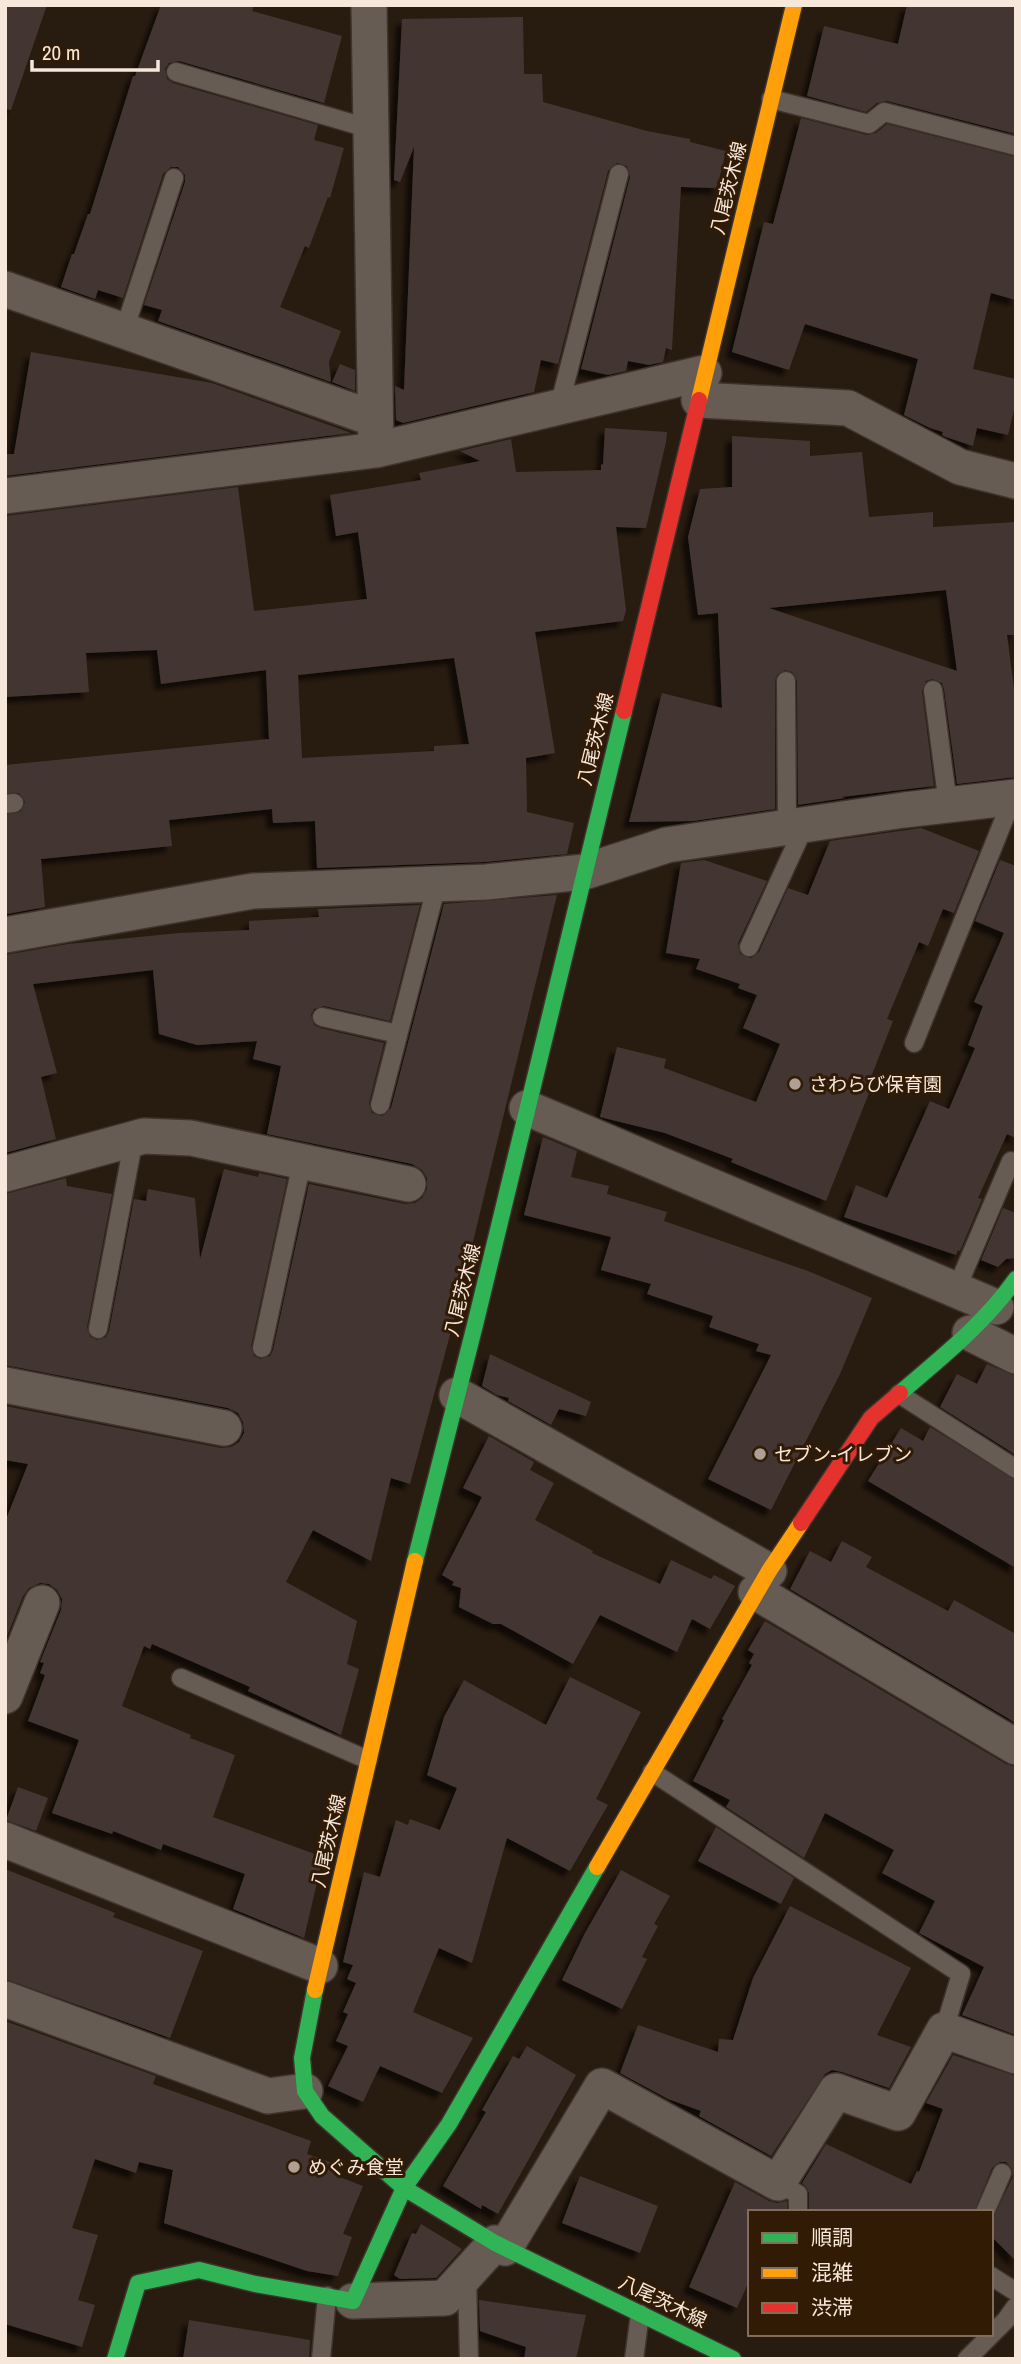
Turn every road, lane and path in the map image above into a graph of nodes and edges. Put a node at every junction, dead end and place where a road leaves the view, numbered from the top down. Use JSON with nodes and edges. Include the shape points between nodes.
{"nodes":[{"id":1,"x":369,"y":5,"type":"edge"},
{"id":2,"x":794,"y":5,"type":"edge"},
{"id":3,"x":176,"y":72,"type":"dead end"},
{"id":4,"x":771,"y":100,"type":"junction"},
{"id":5,"x":371,"y":130,"type":"junction"},
{"id":6,"x":1016,"y":146,"type":"edge"},
{"id":7,"x":618,"y":174,"type":"dead end"},
{"id":8,"x":174,"y":178,"type":"dead end"},
{"id":9,"x":5,"y":289,"type":"edge"},
{"id":10,"x":124,"y":331,"type":"junction"},
{"id":11,"x":701,"y":386,"type":"junction"},
{"id":12,"x":559,"y":407,"type":"junction"},
{"id":13,"x":376,"y":435,"type":"junction"},
{"id":14,"x":1014,"y":476,"type":"edge"},
{"id":15,"x":5,"y":496,"type":"edge"},
{"id":16,"x":786,"y":681,"type":"dead end"},
{"id":17,"x":933,"y":690,"type":"dead end"},
{"id":18,"x":1014,"y":797,"type":"edge"},
{"id":19,"x":948,"y":805,"type":"junction"},
{"id":20,"x":796,"y":826,"type":"junction"},
{"id":21,"x":584,"y":872,"type":"junction"},
{"id":22,"x":437,"y":884,"type":"junction"},
{"id":23,"x":5,"y":935,"type":"edge"},
{"id":24,"x":750,"y":947,"type":"dead end"},
{"id":25,"x":322,"y":1017,"type":"dead end"},
{"id":26,"x":398,"y":1034,"type":"junction"},
{"id":27,"x":914,"y":1043,"type":"dead end"},
{"id":28,"x":380,"y":1105,"type":"dead end"},
{"id":29,"x":527,"y":1108,"type":"junction"},
{"id":30,"x":134,"y":1138,"type":"junction"},
{"id":31,"x":302,"y":1161,"type":"junction"},
{"id":32,"x":1011,"y":1161,"type":"dead end"},
{"id":33,"x":5,"y":1174,"type":"edge"},
{"id":34,"x":408,"y":1184,"type":"dead end"},
{"id":35,"x":1016,"y":1279,"type":"edge"},
{"id":36,"x":956,"y":1290,"type":"junction"},
{"id":37,"x":996,"y":1307,"type":"junction"},
{"id":38,"x":98,"y":1329,"type":"dead end"},
{"id":39,"x":970,"y":1334,"type":"junction"},
{"id":40,"x":262,"y":1348,"type":"dead end"},
{"id":41,"x":1016,"y":1356,"type":"edge"},
{"id":42,"x":5,"y":1385,"type":"edge"},
{"id":43,"x":899,"y":1394,"type":"junction"},
{"id":44,"x":457,"y":1395,"type":"junction"},
{"id":45,"x":224,"y":1428,"type":"dead end"},
{"id":46,"x":1016,"y":1469,"type":"edge"},
{"id":47,"x":762,"y":1582,"type":"junction"},
{"id":48,"x":42,"y":1603,"type":"dead end"},
{"id":49,"x":181,"y":1678,"type":"dead end"},
{"id":50,"x":5,"y":1696,"type":"edge"},
{"id":51,"x":1016,"y":1747,"type":"edge"},
{"id":52,"x":368,"y":1760,"type":"junction"},
{"id":53,"x":652,"y":1772,"type":"junction"},
{"id":54,"x":5,"y":1840,"type":"edge"},
{"id":55,"x":320,"y":1966,"type":"junction"},
{"id":56,"x":5,"y":1999,"type":"edge"},
{"id":57,"x":944,"y":2030,"type":"junction"},
{"id":58,"x":1016,"y":2056,"type":"edge"},
{"id":59,"x":305,"y":2091,"type":"junction"},
{"id":60,"x":1002,"y":2173,"type":"dead end"},
{"id":61,"x":778,"y":2183,"type":"junction"},
{"id":62,"x":404,"y":2188,"type":"junction"},
{"id":63,"x":798,"y":2210,"type":"edge"},
{"id":64,"x":986,"y":2210,"type":"edge"},
{"id":65,"x":500,"y":2246,"type":"junction"},
{"id":66,"x":467,"y":2274,"type":"junction"},
{"id":67,"x":993,"y":2277,"type":"edge"},
{"id":68,"x":1016,"y":2292,"type":"edge"},
{"id":69,"x":340,"y":2299,"type":"junction"},
{"id":70,"x":1016,"y":2306,"type":"edge"},
{"id":71,"x":640,"y":2314,"type":"junction"},
{"id":72,"x":993,"y":2333,"type":"edge"},
{"id":73,"x":990,"y":2336,"type":"edge"},
{"id":74,"x":115,"y":2359,"type":"edge"},
{"id":75,"x":321,"y":2359,"type":"edge"},
{"id":76,"x":469,"y":2359,"type":"edge"},
{"id":77,"x":634,"y":2359,"type":"edge"},
{"id":78,"x":733,"y":2359,"type":"edge"},
{"id":79,"x":967,"y":2359,"type":"edge"}],
"edges":[{"from":1,"to":5,"type":"street"},
{"from":2,"to":4,"type":"main road","name":"八尾茨木線"},
{"from":3,"to":5,"type":"lane"},
{"from":4,"to":6,"type":"lane","via":[[869,124],[884,112]]},
{"from":4,"to":11,"type":"main road","name":"八尾茨木線"},
{"from":5,"to":13,"type":"street"},
{"from":7,"to":12,"type":"lane"},
{"from":8,"to":10,"type":"lane"},
{"from":9,"to":10,"type":"street"},
{"from":10,"to":13,"type":"street"},
{"from":11,"to":12,"type":"street"},
{"from":11,"to":14,"type":"street","via":[[848,408],[960,467]]},
{"from":11,"to":21,"type":"main road","name":"八尾茨木線"},
{"from":12,"to":13,"type":"street"},
{"from":13,"to":15,"type":"street"},
{"from":16,"to":20,"type":"lane"},
{"from":17,"to":19,"type":"lane"},
{"from":18,"to":19,"type":"street"},
{"from":18,"to":27,"type":"lane"},
{"from":19,"to":20,"type":"street"},
{"from":20,"to":21,"type":"street","via":[[667,845]]},
{"from":20,"to":24,"type":"lane"},
{"from":21,"to":22,"type":"street"},
{"from":21,"to":29,"type":"main road","name":"八尾茨木線"},
{"from":22,"to":23,"type":"street","via":[[253,891]]},
{"from":22,"to":26,"type":"lane"},
{"from":25,"to":26,"type":"lane"},
{"from":26,"to":28,"type":"lane"},
{"from":29,"to":36,"type":"street"},
{"from":29,"to":44,"type":"main road","name":"八尾茨木線"},
{"from":30,"to":31,"type":"street","via":[[191,1138]]},
{"from":30,"to":33,"type":"street"},
{"from":30,"to":38,"type":"lane"},
{"from":31,"to":34,"type":"street"},
{"from":31,"to":40,"type":"lane"},
{"from":32,"to":36,"type":"lane"},
{"from":35,"to":37,"type":"main road"},
{"from":36,"to":37,"type":"street"},
{"from":37,"to":39,"type":"main road"},
{"from":39,"to":41,"type":"street"},
{"from":39,"to":43,"type":"main road"},
{"from":42,"to":45,"type":"street"},
{"from":43,"to":46,"type":"lane"},
{"from":43,"to":47,"type":"main road","via":[[871,1418]]},
{"from":44,"to":47,"type":"street"},
{"from":44,"to":52,"type":"main road","name":"八尾茨木線"},
{"from":47,"to":51,"type":"street"},
{"from":47,"to":53,"type":"main road"},
{"from":48,"to":50,"type":"street"},
{"from":49,"to":52,"type":"lane"},
{"from":52,"to":55,"type":"main road","name":"八尾茨木線"},
{"from":53,"to":57,"type":"lane","via":[[961,1974]]},
{"from":53,"to":62,"type":"main road","via":[[449,2123]]},
{"from":54,"to":55,"type":"street"},
{"from":55,"to":59,"type":"main road","name":"八尾茨木線","via":[[302,2057]]},
{"from":56,"to":59,"type":"street","via":[[268,2096]]},
{"from":57,"to":58,"type":"street"},
{"from":57,"to":61,"type":"street","via":[[898,2113],[836,2091]]},
{"from":59,"to":62,"type":"main road","name":"八尾茨木線","via":[[322,2116]]},
{"from":60,"to":64,"type":"lane"},
{"from":61,"to":63,"type":"lane","via":[[798,2194]]},
{"from":61,"to":65,"type":"street","via":[[602,2087]]},
{"from":62,"to":65,"type":"main road","name":"八尾茨木線"},
{"from":62,"to":69,"type":"main road"},
{"from":65,"to":66,"type":"street"},
{"from":65,"to":71,"type":"main road","name":"八尾茨木線"},
{"from":66,"to":69,"type":"street","via":[[445,2298]]},
{"from":66,"to":76,"type":"lane"},
{"from":67,"to":68,"type":"lane"},
{"from":69,"to":74,"type":"main road","via":[[199,2270],[138,2283]]},
{"from":69,"to":75,"type":"lane"},
{"from":70,"to":72,"type":"lane"},
{"from":71,"to":77,"type":"lane"},
{"from":71,"to":78,"type":"main road","name":"八尾茨木線"},
{"from":73,"to":79,"type":"lane"}]}
